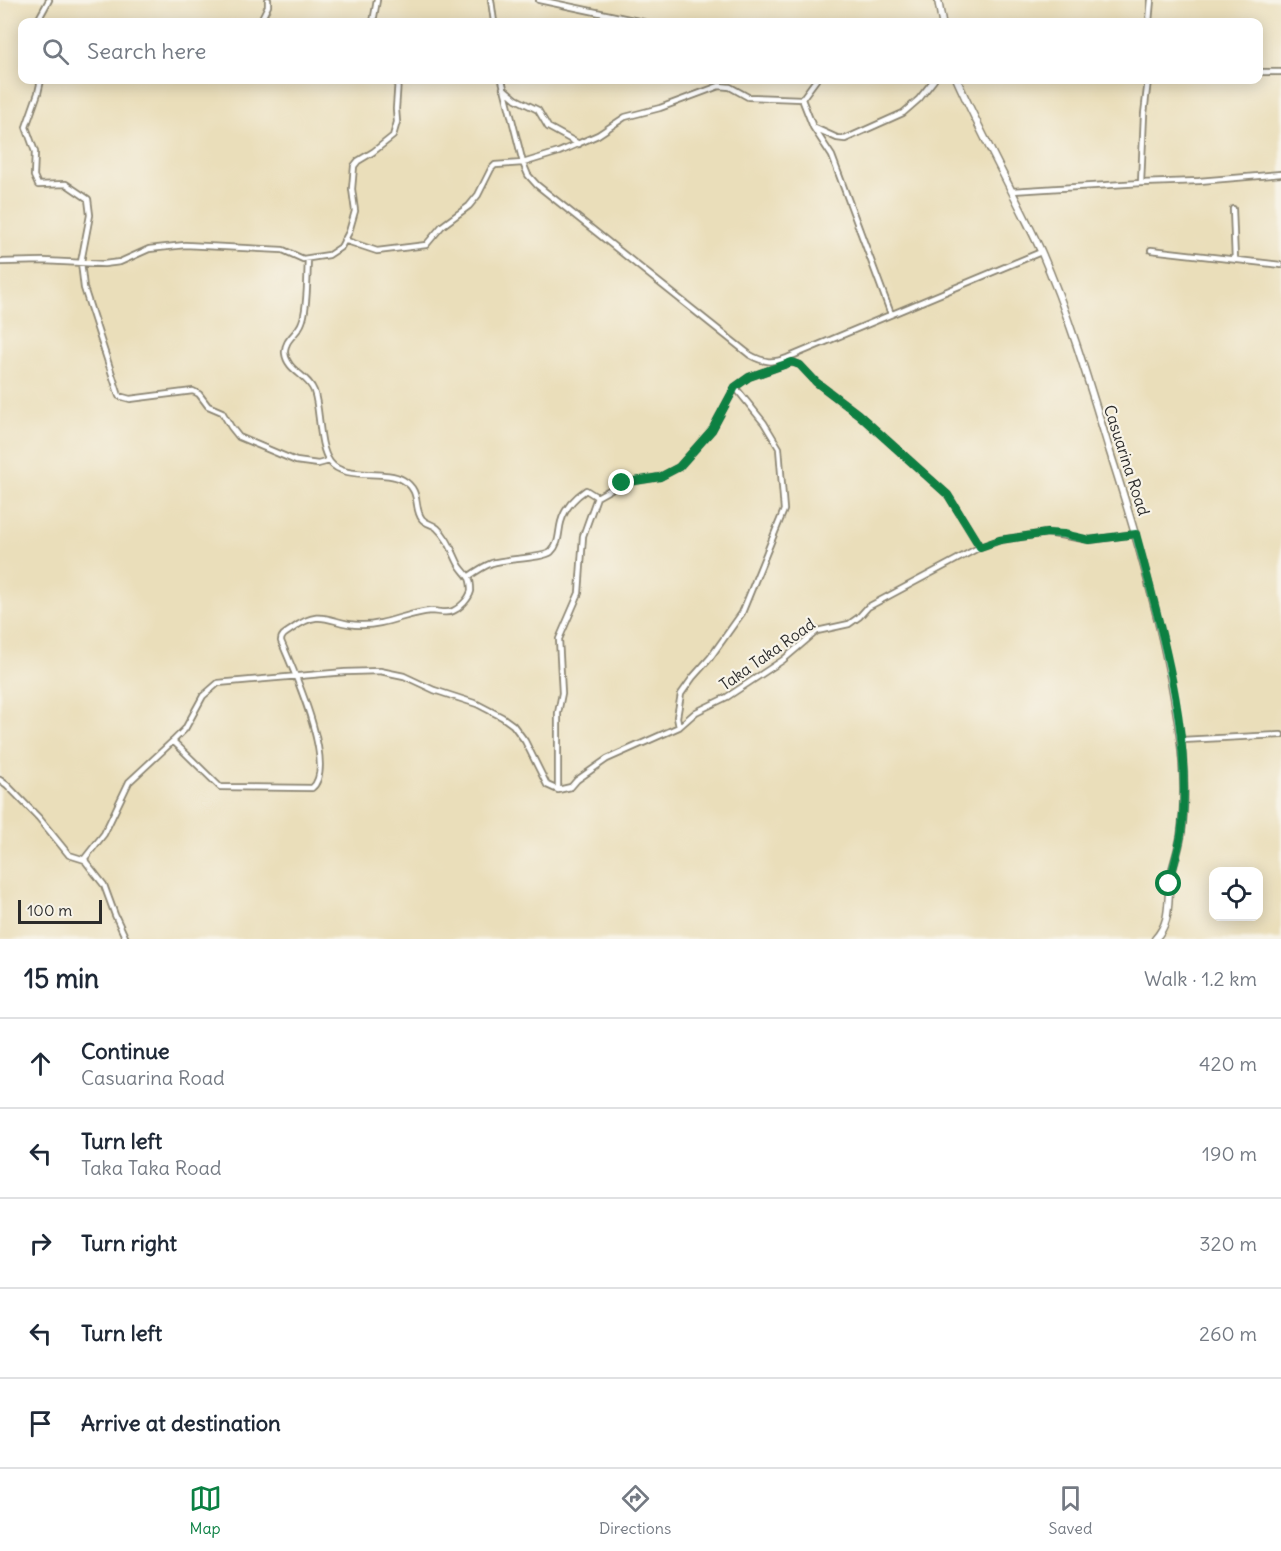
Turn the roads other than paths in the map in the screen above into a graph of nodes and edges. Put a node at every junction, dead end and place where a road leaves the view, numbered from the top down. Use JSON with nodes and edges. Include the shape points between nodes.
{"nodes":[{"id":1,"x":49,"y":0,"type":"edge"},
{"id":2,"x":268,"y":0,"type":"edge"},
{"id":3,"x":377,"y":0,"type":"edge"},
{"id":4,"x":491,"y":0,"type":"edge"},
{"id":5,"x":539,"y":0,"type":"edge"},
{"id":6,"x":938,"y":0,"type":"edge"},
{"id":7,"x":1151,"y":0,"type":"edge"},
{"id":8,"x":39,"y":18,"type":"edge"},
{"id":9,"x":262,"y":18,"type":"edge"},
{"id":10,"x":374,"y":18,"type":"edge"},
{"id":11,"x":493,"y":18,"type":"edge"},
{"id":12,"x":624,"y":18,"type":"edge"},
{"id":13,"x":941,"y":18,"type":"edge"},
{"id":14,"x":1149,"y":18,"type":"edge"},
{"id":15,"x":1263,"y":72,"type":"edge"},
{"id":16,"x":1281,"y":72,"type":"edge"},
{"id":17,"x":39,"y":84,"type":"edge"},
{"id":18,"x":398,"y":84,"type":"edge"},
{"id":19,"x":502,"y":84,"type":"edge"},
{"id":20,"x":813,"y":84,"type":"edge"},
{"id":21,"x":931,"y":84,"type":"edge"},
{"id":22,"x":959,"y":84,"type":"edge"},
{"id":23,"x":1148,"y":84,"type":"edge"},
{"id":24,"x":503,"y":88,"type":"junction"},
{"id":25,"x":802,"y":99,"type":"junction"},
{"id":26,"x":813,"y":128,"type":"junction"},
{"id":27,"x":579,"y":144,"type":"junction"},
{"id":28,"x":523,"y":163,"type":"junction"},
{"id":29,"x":1281,"y":174,"type":"edge"},
{"id":30,"x":1141,"y":183,"type":"junction"},
{"id":31,"x":1012,"y":191,"type":"junction"},
{"id":32,"x":1233,"y":209,"type":"dead end"},
{"id":33,"x":344,"y":240,"type":"junction"},
{"id":34,"x":1151,"y":250,"type":"dead end"},
{"id":35,"x":1041,"y":252,"type":"junction"},
{"id":36,"x":308,"y":259,"type":"junction"},
{"id":37,"x":1235,"y":260,"type":"junction"},
{"id":38,"x":0,"y":262,"type":"edge"},
{"id":39,"x":81,"y":262,"type":"junction"},
{"id":40,"x":1281,"y":265,"type":"edge"},
{"id":41,"x":891,"y":314,"type":"junction"},
{"id":42,"x":780,"y":360,"type":"junction"},
{"id":43,"x":792,"y":362,"type":"junction"},
{"id":44,"x":735,"y":387,"type":"junction"},
{"id":45,"x":329,"y":461,"type":"junction"},
{"id":46,"x":597,"y":497,"type":"junction"},
{"id":47,"x":1136,"y":534,"type":"junction"},
{"id":48,"x":980,"y":547,"type":"junction"},
{"id":49,"x":468,"y":577,"type":"junction"},
{"id":50,"x":297,"y":678,"type":"junction"},
{"id":51,"x":679,"y":727,"type":"junction"},
{"id":52,"x":1281,"y":735,"type":"edge"},
{"id":53,"x":1182,"y":740,"type":"junction"},
{"id":54,"x":173,"y":741,"type":"junction"},
{"id":55,"x":0,"y":780,"type":"edge"},
{"id":56,"x":558,"y":790,"type":"junction"},
{"id":57,"x":85,"y":860,"type":"junction"},
{"id":58,"x":126,"y":939,"type":"edge"},
{"id":59,"x":1155,"y":939,"type":"edge"}],
"edges":[{"from":1,"to":8,"type":"street"},
{"from":2,"to":9,"type":"street"},
{"from":3,"to":10,"type":"street"},
{"from":4,"to":11,"type":"street"},
{"from":5,"to":12,"type":"street"},
{"from":6,"to":13,"type":"street"},
{"from":7,"to":14,"type":"street"},
{"from":15,"to":16,"type":"street"},
{"from":17,"to":39,"type":"street","via":[[26,127],[35,152],[34,176],[39,184],[66,184],[88,199],[90,215]]},
{"from":18,"to":33,"type":"street","via":[[393,136],[354,166],[355,211]]},
{"from":19,"to":24,"type":"street"},
{"from":20,"to":25,"type":"street"},
{"from":21,"to":26,"type":"street","via":[[903,113],[845,139]]},
{"from":22,"to":31,"type":"street","name":"Casuarina Road"},
{"from":23,"to":30,"type":"street"},
{"from":24,"to":27,"type":"street","via":[[538,110],[553,131]]},
{"from":24,"to":28,"type":"street"},
{"from":25,"to":26,"type":"street"},
{"from":25,"to":27,"type":"street","via":[[748,97],[719,86],[625,117]]},
{"from":26,"to":41,"type":"street","via":[[832,156]]},
{"from":27,"to":28,"type":"street"},
{"from":28,"to":33,"type":"street","via":[[493,166],[478,195],[426,245],[378,251]]},
{"from":28,"to":42,"type":"street","via":[[537,185],[750,355],[761,361]]},
{"from":29,"to":30,"type":"street"},
{"from":30,"to":31,"type":"street"},
{"from":31,"to":35,"type":"street","name":"Casuarina Road"},
{"from":32,"to":37,"type":"street"},
{"from":33,"to":36,"type":"street","via":[[329,255]]},
{"from":34,"to":37,"type":"street"},
{"from":35,"to":41,"type":"street"},
{"from":35,"to":47,"type":"street","name":"Casuarina Road","via":[[1072,332]]},
{"from":36,"to":39,"type":"street","via":[[283,250],[185,245],[149,249],[120,262]]},
{"from":36,"to":45,"type":"street","via":[[304,317],[285,351],[289,366],[306,378],[314,390]]},
{"from":37,"to":40,"type":"street"},
{"from":38,"to":39,"type":"street"},
{"from":39,"to":45,"type":"street","via":[[84,288],[119,396],[130,399],[194,391],[208,406],[222,412],[239,437],[296,461]]},
{"from":41,"to":42,"type":"street"},
{"from":42,"to":43,"type":"street"},
{"from":43,"to":44,"type":"street","via":[[749,377]]},
{"from":43,"to":48,"type":"street","via":[[858,414],[948,495]]},
{"from":44,"to":46,"type":"street","via":[[712,430],[679,467],[660,477],[622,483]]},
{"from":44,"to":51,"type":"street","via":[[779,448],[784,510],[742,613],[681,694]]},
{"from":45,"to":49,"type":"street","via":[[338,469],[401,479],[411,486],[420,516],[445,537]]},
{"from":46,"to":49,"type":"street","via":[[586,490],[573,499],[561,521],[559,540],[550,552],[490,563]]},
{"from":46,"to":56,"type":"street","via":[[583,536],[579,593],[559,639],[562,693],[558,713]]},
{"from":47,"to":48,"type":"street","name":"Taka Taka Road","via":[[1089,540],[1047,533]]},
{"from":47,"to":53,"type":"street","name":"Casuarina Road","via":[[1159,621]]},
{"from":48,"to":51,"type":"street","name":"Taka Taka Road","via":[[868,606],[849,624],[817,631],[783,660],[727,697],[696,712]]},
{"from":49,"to":50,"type":"street","via":[[469,596],[456,610],[406,614],[393,621],[359,626],[327,617],[302,621],[280,638]]},
{"from":50,"to":54,"type":"street","via":[[218,683],[203,696],[185,729]]},
{"from":50,"to":54,"type":"street","via":[[319,748],[319,772],[312,788],[220,787]]},
{"from":50,"to":56,"type":"street","via":[[380,671],[404,676],[491,710],[513,725],[547,785]]},
{"from":51,"to":56,"type":"street","name":"Taka Taka Road","via":[[606,759],[571,787]]},
{"from":52,"to":53,"type":"street"},
{"from":53,"to":59,"type":"street","name":"Casuarina Road","via":[[1181,835],[1169,884],[1168,918]]},
{"from":54,"to":57,"type":"street","via":[[129,782],[104,834]]},
{"from":55,"to":57,"type":"street","via":[[69,855]]},
{"from":57,"to":58,"type":"street","via":[[104,885]]}]}
